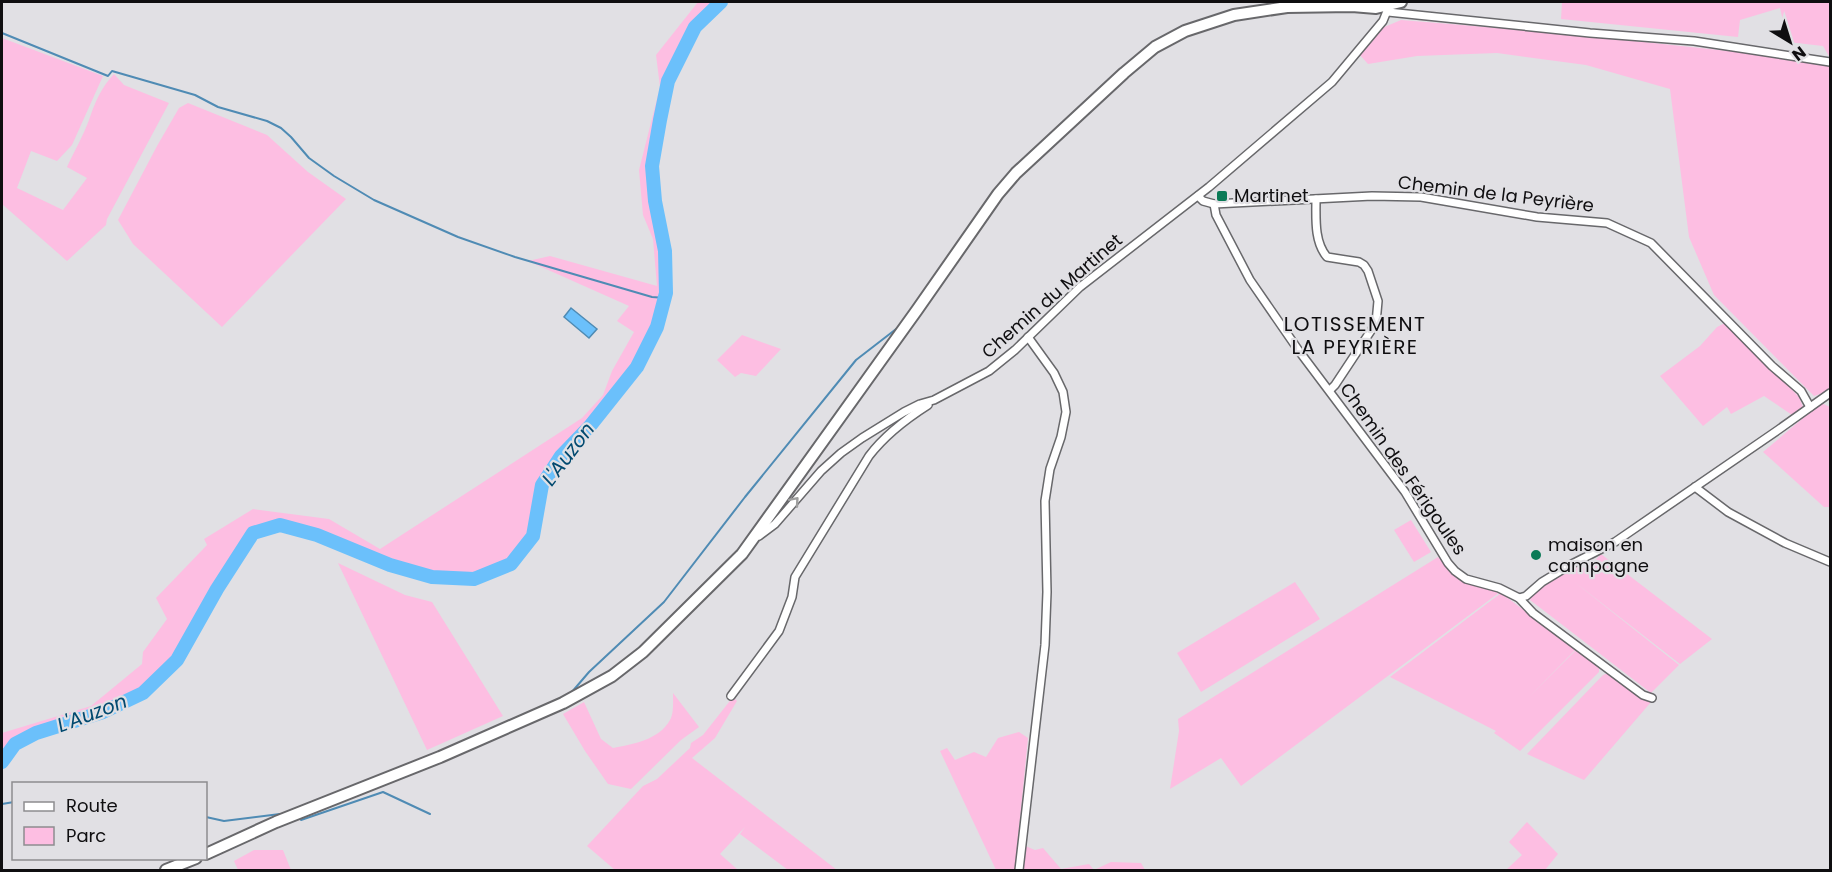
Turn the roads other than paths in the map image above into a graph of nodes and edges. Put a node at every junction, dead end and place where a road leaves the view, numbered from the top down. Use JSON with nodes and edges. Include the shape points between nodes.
{"nodes":[{"id":1,"x":1374,"y":2,"type":"edge"},
{"id":2,"x":1401,"y":2,"type":"edge"},
{"id":3,"x":1389,"y":5,"type":"edge"},
{"id":4,"x":1352,"y":6,"type":"junction"},
{"id":5,"x":1830,"y":62,"type":"edge"},
{"id":6,"x":1198,"y":196,"type":"junction"},
{"id":7,"x":1316,"y":199,"type":"junction"},
{"id":8,"x":1214,"y":204,"type":"junction"},
{"id":9,"x":1028,"y":337,"type":"junction"},
{"id":10,"x":1330,"y":390,"type":"junction"},
{"id":11,"x":1830,"y":393,"type":"edge"},
{"id":12,"x":934,"y":400,"type":"junction"},
{"id":13,"x":1810,"y":407,"type":"junction"},
{"id":14,"x":1695,"y":488,"type":"junction"},
{"id":15,"x":752,"y":541,"type":"junction"},
{"id":16,"x":1830,"y":562,"type":"edge"},
{"id":17,"x":1519,"y":598,"type":"junction"},
{"id":18,"x":731,"y":696,"type":"dead end"},
{"id":19,"x":1653,"y":698,"type":"dead end"},
{"id":20,"x":207,"y":854,"type":"edge"},
{"id":21,"x":191,"y":860,"type":"edge"},
{"id":22,"x":166,"y":870,"type":"edge"},
{"id":23,"x":1018,"y":870,"type":"edge"}],
"edges":[{"from":1,"to":4,"type":"main road"},
{"from":2,"to":3,"type":"main road"},
{"from":3,"to":4,"type":"main road"},
{"from":3,"to":5,"type":"street","via":[[1590,33],[1694,41]]},
{"from":3,"to":6,"type":"street","via":[[1383,21],[1332,82]]},
{"from":4,"to":15,"type":"main road","via":[[1263,10],[1202,24],[1155,47],[1087,107],[998,194]]},
{"from":6,"to":8,"type":"street","name":"Chemin de la Peyrière"},
{"from":6,"to":9,"type":"street","name":"Chemin du Martinet","via":[[1080,286]]},
{"from":7,"to":8,"type":"street","name":"Chemin de la Peyrière"},
{"from":7,"to":10,"type":"street","via":[[1322,252],[1327,257],[1364,265],[1378,301],[1376,323]]},
{"from":7,"to":13,"type":"street","name":"Chemin de la Peyrière","via":[[1421,197],[1537,217],[1607,223],[1651,243],[1801,391]]},
{"from":8,"to":10,"type":"street","name":"Chemin des Férigoules","via":[[1250,280]]},
{"from":9,"to":12,"type":"street","name":"Chemin du Martinet","via":[[989,371]]},
{"from":9,"to":23,"type":"street","via":[[1054,373],[1063,392],[1066,412],[1045,501],[1045,645]]},
{"from":10,"to":17,"type":"street","name":"Chemin des Férigoules","via":[[1405,492],[1438,550],[1455,571],[1466,579]]},
{"from":11,"to":13,"type":"street"},
{"from":15,"to":12,"type":"street","name":"Chemin du Martinet","one_way":true,"via":[[775,524],[821,471],[862,438],[904,412]]},
{"from":12,"to":18,"type":"street","via":[[891,432],[869,456],[795,577],[779,631]]},
{"from":13,"to":14,"type":"street"},
{"from":14,"to":16,"type":"street","via":[[1728,512]]},
{"from":14,"to":17,"type":"street","via":[[1615,542]]},
{"from":15,"to":20,"type":"main road","via":[[643,652],[597,686],[489,736]]},
{"from":17,"to":19,"type":"street","name":"Chemin des Férigoules","via":[[1533,613],[1643,695]]},
{"from":21,"to":22,"type":"main road"}]}
